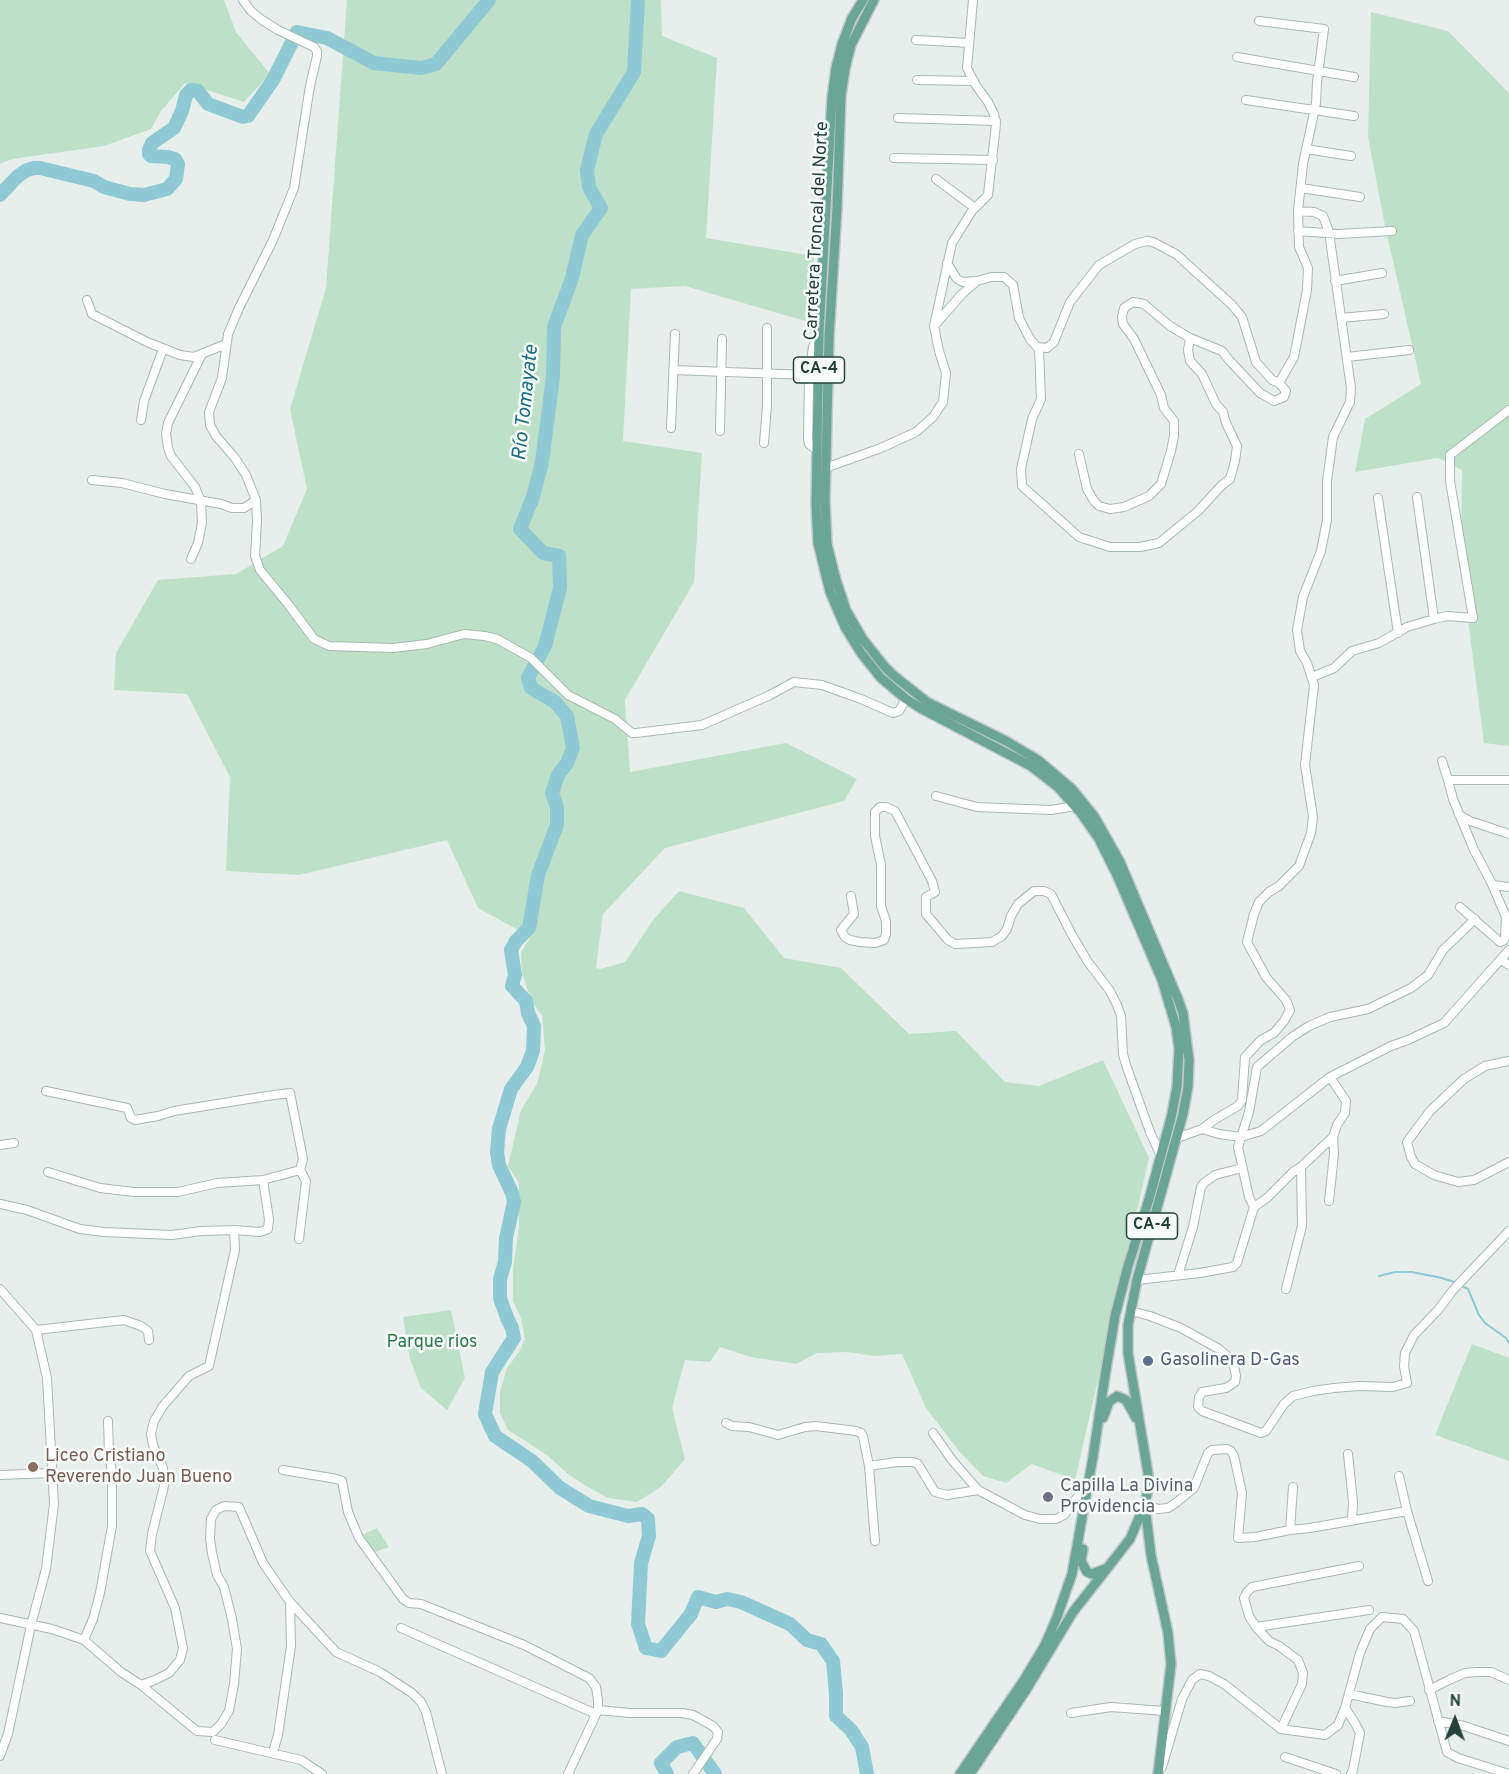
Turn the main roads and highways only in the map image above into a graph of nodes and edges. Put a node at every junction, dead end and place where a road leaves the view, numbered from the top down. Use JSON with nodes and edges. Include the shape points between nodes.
{"nodes":[{"id":1,"x":863,"y":0,"type":"edge"},
{"id":2,"x":874,"y":0,"type":"edge"},
{"id":3,"x":925,"y":706,"type":"junction"},
{"id":4,"x":1141,"y":1426,"type":"junction"},
{"id":5,"x":1096,"y":1438,"type":"junction"},
{"id":6,"x":1094,"y":1457,"type":"junction"},
{"id":7,"x":1145,"y":1504,"type":"junction"},
{"id":8,"x":1130,"y":1539,"type":"junction"},
{"id":9,"x":1153,"y":1559,"type":"junction"},
{"id":10,"x":1108,"y":1568,"type":"junction"},
{"id":11,"x":960,"y":1774,"type":"edge"},
{"id":12,"x":970,"y":1774,"type":"edge"},
{"id":13,"x":1159,"y":1774,"type":"edge"}],
"edges":[{"from":1,"to":3,"type":"main road","name":"Carretera Troncal del Norte","number":"CA-4","via":[[848,29],[834,80],[819,333],[818,543],[836,610],[861,653],[906,699]]},
{"from":2,"to":3,"type":"main road","name":"Carretera Troncal del Norte","number":"CA-4","via":[[851,45],[841,94],[825,524],[846,610],[884,666]]},
{"from":3,"to":4,"type":"main road","name":"Carretera Troncal del Norte","number":"CA-4","via":[[957,717],[1025,751],[1059,776],[1094,816],[1114,849],[1183,1013],[1189,1074],[1183,1113],[1128,1325]]},
{"from":3,"to":5,"type":"main road","name":"Carretera Troncal del Norte","number":"CA-4","via":[[955,727],[1031,766],[1075,806],[1099,839],[1117,875],[1162,980],[1174,1019],[1179,1049],[1173,1109],[1120,1295]]},
{"from":4,"to":5,"type":"main road","via":[[1126,1400],[1114,1397],[1106,1407]]},
{"from":4,"to":7,"type":"main road","name":"Carretera Troncal del Norte","number":"CA-4","via":[[1149,1481]]},
{"from":5,"to":6,"type":"main road","name":"Carretera Troncal del Norte","number":"CA-4"},
{"from":6,"to":10,"type":"main road","via":[[1081,1561],[1084,1570],[1092,1574]]},
{"from":6,"to":11,"type":"main road","name":"Carretera Troncal del Norte","number":"CA-4","via":[[1072,1574],[1051,1631],[1024,1680]]},
{"from":7,"to":8,"type":"main road","name":"Carretera Troncal del Norte","number":"CA-4"},
{"from":7,"to":9,"type":"main road"},
{"from":8,"to":9,"type":"main road","via":[[1144,1540]]},
{"from":8,"to":10,"type":"main road","name":"Carretera Troncal del Norte","number":"CA-4"},
{"from":9,"to":13,"type":"main road","via":[[1171,1664]]},
{"from":10,"to":12,"type":"main road","name":"Carretera Troncal del Norte","number":"CA-4","via":[[1073,1612]]}]}
